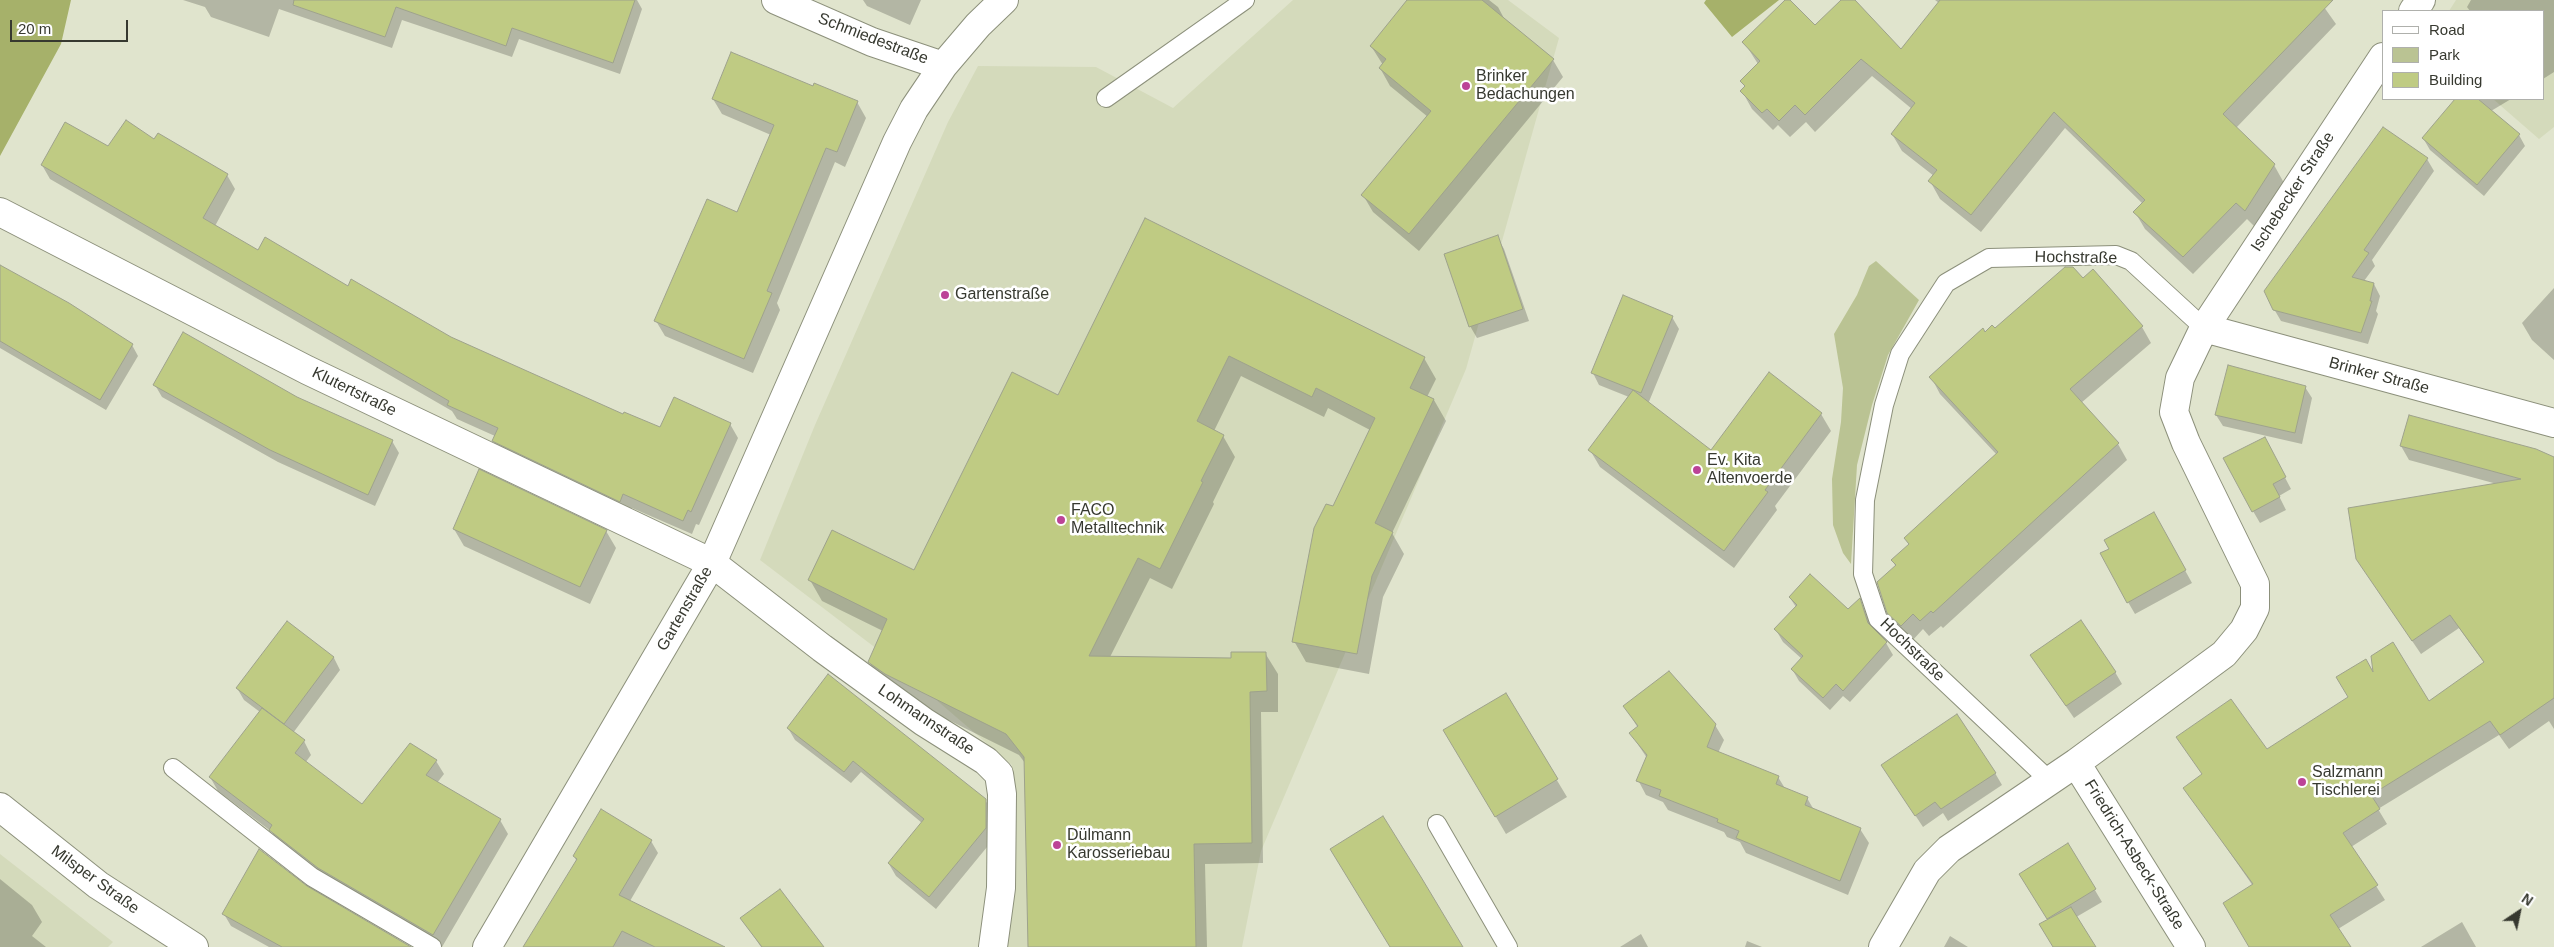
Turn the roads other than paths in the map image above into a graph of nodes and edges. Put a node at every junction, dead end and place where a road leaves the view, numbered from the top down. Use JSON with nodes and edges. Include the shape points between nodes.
{"nodes":[{"id":1,"x":776,"y":0,"type":"edge"},
{"id":2,"x":1004,"y":0,"type":"edge"},
{"id":3,"x":1245,"y":0,"type":"edge"},
{"id":4,"x":2382,"y":59,"type":"edge"},
{"id":5,"x":943,"y":66,"type":"junction"},
{"id":6,"x":1106,"y":98,"type":"dead end"},
{"id":7,"x":0,"y":212,"type":"edge"},
{"id":8,"x":2204,"y":328,"type":"junction"},
{"id":9,"x":2554,"y":423,"type":"edge"},
{"id":10,"x":712,"y":563,"type":"junction"},
{"id":11,"x":2076,"y":763,"type":"junction"},
{"id":12,"x":173,"y":768,"type":"dead end"},
{"id":13,"x":2050,"y":781,"type":"junction"},
{"id":14,"x":0,"y":807,"type":"edge"},
{"id":15,"x":1437,"y":824,"type":"dead end"},
{"id":16,"x":194,"y":947,"type":"edge"},
{"id":17,"x":432,"y":947,"type":"edge"},
{"id":18,"x":487,"y":947,"type":"edge"},
{"id":19,"x":993,"y":947,"type":"edge"},
{"id":20,"x":1508,"y":947,"type":"edge"},
{"id":21,"x":1883,"y":947,"type":"edge"},
{"id":22,"x":2191,"y":947,"type":"edge"}],
"edges":[{"from":1,"to":5,"type":"street","name":"Schmiedestraße","via":[[872,42]]},
{"from":2,"to":5,"type":"street","name":"Gartenstraße"},
{"from":3,"to":6,"type":"lane"},
{"from":4,"to":8,"type":"street","name":"Ischebecker Straße"},
{"from":5,"to":10,"type":"street","name":"Gartenstraße","via":[[914,109],[897,142]]},
{"from":7,"to":10,"type":"street","name":"Klutertstraße","via":[[307,370]]},
{"from":8,"to":9,"type":"street","name":"Brinker Straße"},
{"from":8,"to":11,"type":"street","via":[[2180,378],[2174,412],[2255,584],[2254,608],[2244,630],[2224,654]]},
{"from":8,"to":13,"type":"lane","name":"Hochstraße","via":[[2132,261],[2116,255],[1989,258],[1946,283],[1900,354],[1884,405],[1864,500],[1863,574],[1878,619]]},
{"from":10,"to":18,"type":"street","name":"Gartenstraße"},
{"from":10,"to":19,"type":"street","name":"Lohmannstraße","via":[[822,648],[924,722],[986,761],[999,774],[1002,794],[1001,888]]},
{"from":11,"to":13,"type":"street"},
{"from":11,"to":22,"type":"street","name":"Friedrich-Asbeck-Straße"},
{"from":12,"to":17,"type":"lane","via":[[312,877]]},
{"from":13,"to":21,"type":"street","via":[[1949,849],[1927,871]]},
{"from":14,"to":16,"type":"street","name":"Milsper Straße","via":[[98,886]]},
{"from":15,"to":20,"type":"lane"}]}
